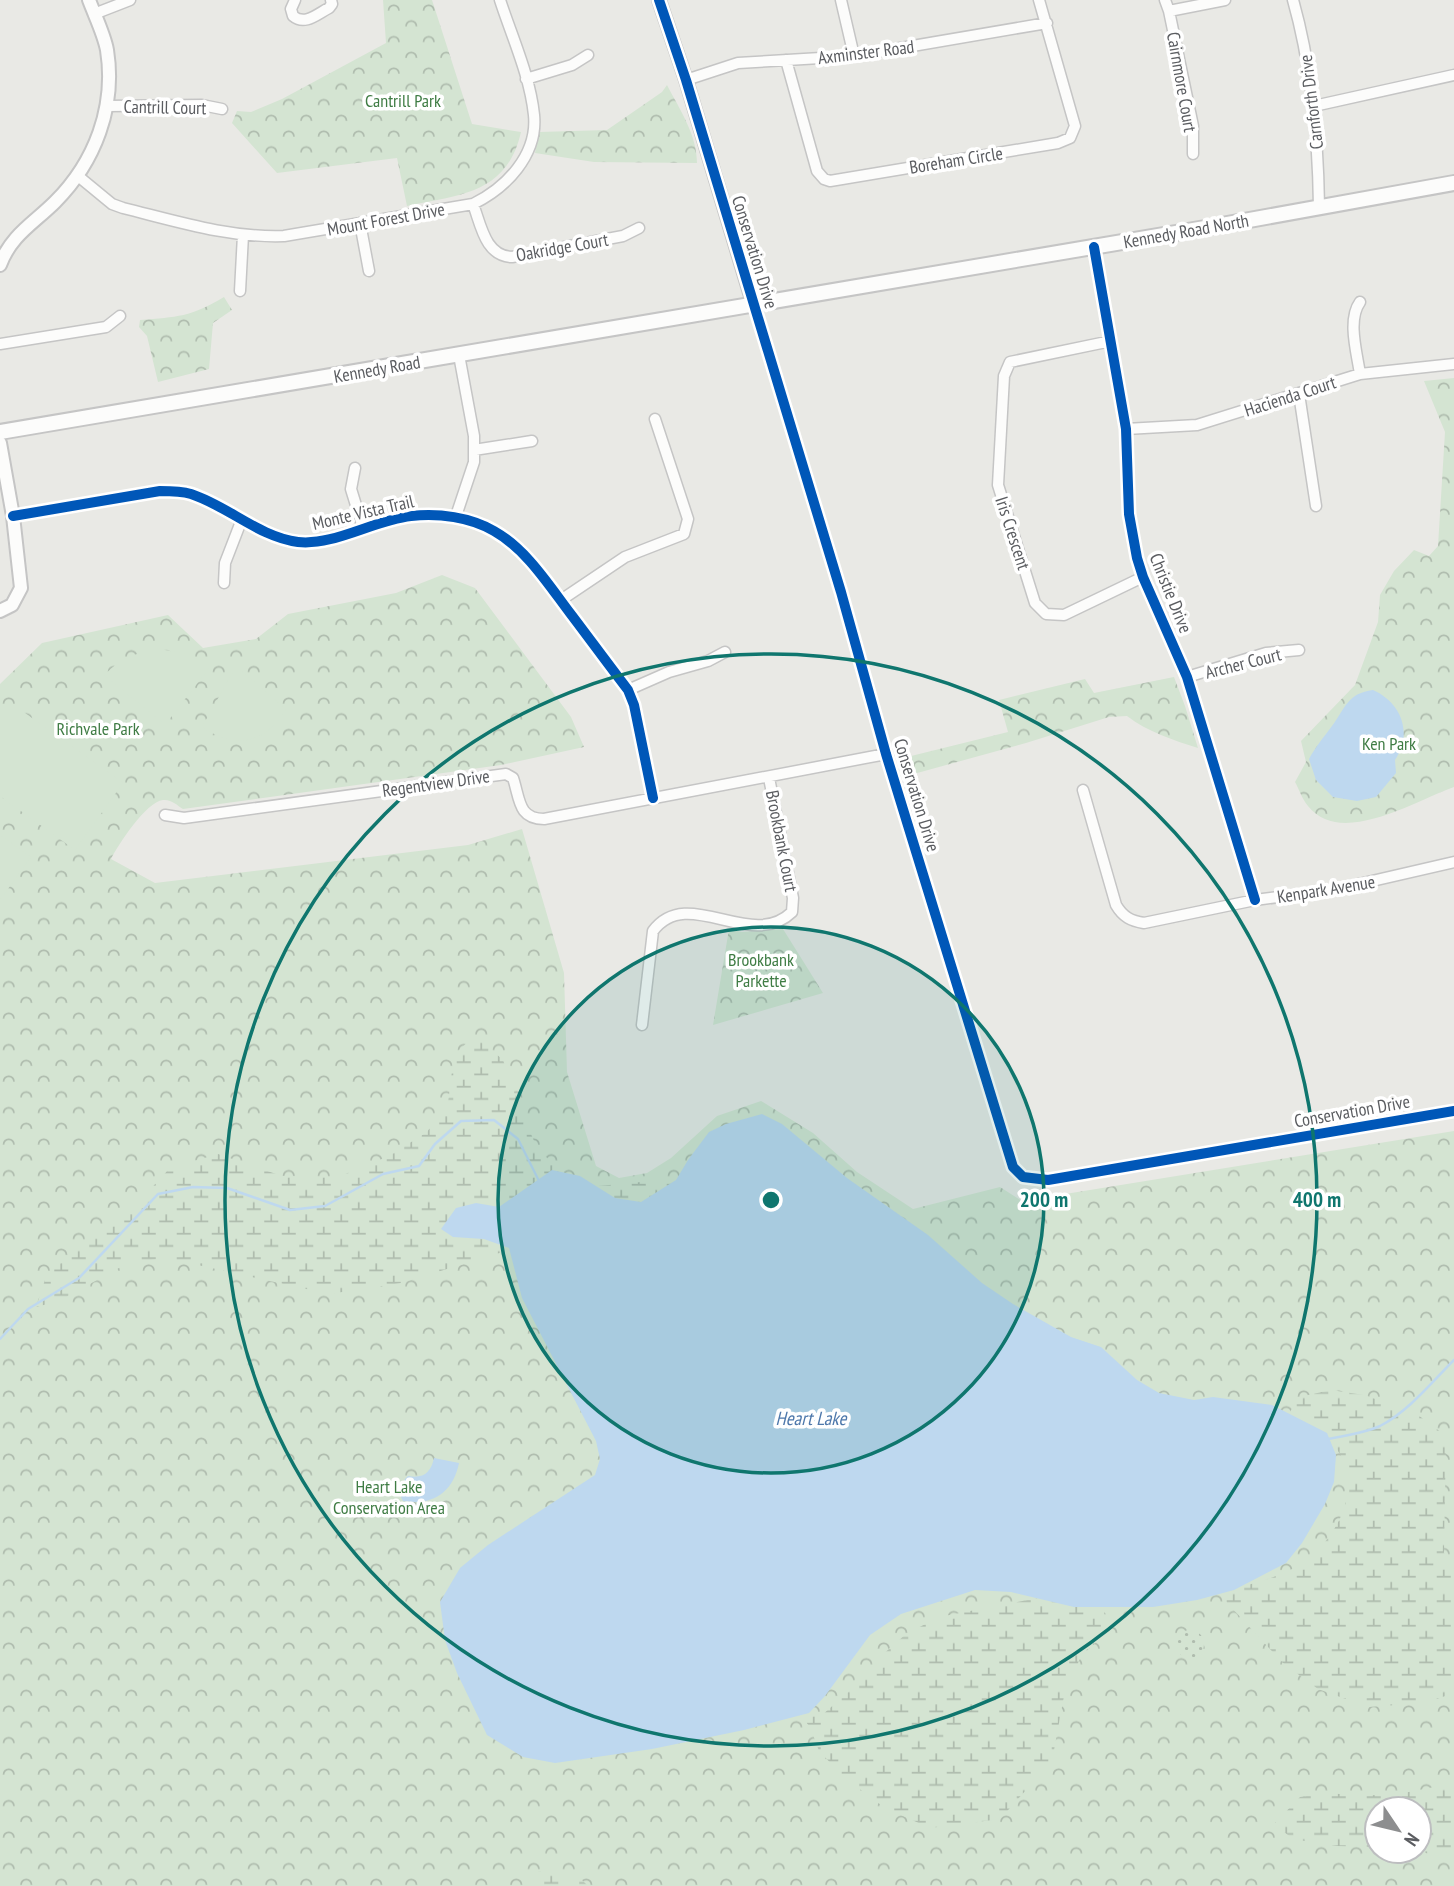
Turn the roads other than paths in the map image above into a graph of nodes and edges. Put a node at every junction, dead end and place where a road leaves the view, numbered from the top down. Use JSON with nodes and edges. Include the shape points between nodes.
{"nodes":[{"id":1,"x":89,"y":0,"type":"edge"},
{"id":2,"x":130,"y":0,"type":"edge"},
{"id":3,"x":295,"y":0,"type":"edge"},
{"id":4,"x":331,"y":0,"type":"edge"},
{"id":5,"x":500,"y":0,"type":"edge"},
{"id":6,"x":659,"y":0,"type":"edge"},
{"id":7,"x":841,"y":0,"type":"edge"},
{"id":8,"x":1039,"y":0,"type":"edge"},
{"id":9,"x":1165,"y":0,"type":"edge"},
{"id":10,"x":1225,"y":0,"type":"edge"},
{"id":11,"x":1293,"y":0,"type":"edge"},
{"id":12,"x":1168,"y":11,"type":"junction"},
{"id":13,"x":94,"y":14,"type":"junction"},
{"id":14,"x":1047,"y":23,"type":"junction"},
{"id":15,"x":588,"y":55,"type":"dead end"},
{"id":16,"x":854,"y":56,"type":"junction"},
{"id":17,"x":786,"y":60,"type":"junction"},
{"id":18,"x":1454,"y":75,"type":"edge"},
{"id":19,"x":526,"y":79,"type":"junction"},
{"id":20,"x":686,"y":80,"type":"junction"},
{"id":21,"x":107,"y":106,"type":"junction"},
{"id":22,"x":1314,"y":106,"type":"junction"},
{"id":23,"x":222,"y":109,"type":"dead end"},
{"id":24,"x":1193,"y":154,"type":"dead end"},
{"id":25,"x":78,"y":176,"type":"junction"},
{"id":26,"x":1454,"y":183,"type":"edge"},
{"id":27,"x":473,"y":204,"type":"junction"},
{"id":28,"x":1320,"y":206,"type":"junction"},
{"id":29,"x":360,"y":223,"type":"junction"},
{"id":30,"x":639,"y":228,"type":"dead end"},
{"id":31,"x":243,"y":235,"type":"junction"},
{"id":32,"x":1094,"y":247,"type":"junction"},
{"id":33,"x":0,"y":265,"type":"edge"},
{"id":34,"x":369,"y":271,"type":"dead end"},
{"id":35,"x":240,"y":292,"type":"dead end"},
{"id":36,"x":1360,"y":302,"type":"dead end"},
{"id":37,"x":753,"y":303,"type":"junction"},
{"id":38,"x":120,"y":317,"type":"dead end"},
{"id":39,"x":1111,"y":341,"type":"junction"},
{"id":40,"x":0,"y":344,"type":"edge"},
{"id":41,"x":459,"y":355,"type":"junction"},
{"id":42,"x":1454,"y":364,"type":"edge"},
{"id":43,"x":1360,"y":374,"type":"junction"},
{"id":44,"x":1299,"y":394,"type":"junction"},
{"id":45,"x":654,"y":419,"type":"dead end"},
{"id":46,"x":1126,"y":429,"type":"junction"},
{"id":47,"x":0,"y":432,"type":"edge"},
{"id":48,"x":532,"y":442,"type":"dead end"},
{"id":49,"x":0,"y":443,"type":"edge"},
{"id":50,"x":474,"y":450,"type":"junction"},
{"id":51,"x":355,"y":468,"type":"dead end"},
{"id":52,"x":1316,"y":506,"type":"dead end"},
{"id":53,"x":13,"y":516,"type":"junction"},
{"id":54,"x":456,"y":516,"type":"junction"},
{"id":55,"x":242,"y":519,"type":"junction"},
{"id":56,"x":363,"y":528,"type":"junction"},
{"id":57,"x":1143,"y":578,"type":"junction"},
{"id":58,"x":224,"y":583,"type":"dead end"},
{"id":59,"x":561,"y":600,"type":"junction"},
{"id":60,"x":0,"y":611,"type":"edge"},
{"id":61,"x":1299,"y":650,"type":"dead end"},
{"id":62,"x":725,"y":652,"type":"dead end"},
{"id":63,"x":1187,"y":677,"type":"junction"},
{"id":64,"x":628,"y":690,"type":"junction"},
{"id":65,"x":886,"y":754,"type":"junction"},
{"id":66,"x":769,"y":778,"type":"junction"},
{"id":67,"x":1083,"y":790,"type":"dead end"},
{"id":68,"x":653,"y":798,"type":"junction"},
{"id":69,"x":165,"y":815,"type":"dead end"},
{"id":70,"x":1454,"y":862,"type":"edge"},
{"id":71,"x":1255,"y":900,"type":"junction"},
{"id":72,"x":642,"y":1025,"type":"dead end"},
{"id":73,"x":1454,"y":1111,"type":"edge"}],
"edges":[{"from":1,"to":13,"type":"street"},
{"from":2,"to":13,"type":"street"},
{"from":3,"to":4,"type":"street","via":[[293,16],[304,21],[329,8]]},
{"from":5,"to":19,"type":"street","name":"Mount Forest Drive"},
{"from":6,"to":20,"type":"street","name":"Conservation Drive"},
{"from":7,"to":16,"type":"street"},
{"from":8,"to":14,"type":"street","name":"Boreham Circle"},
{"from":9,"to":12,"type":"street","name":"Cairnmore Court"},
{"from":10,"to":12,"type":"street","name":"Cairnmore Court"},
{"from":11,"to":22,"type":"street","name":"Carnforth Drive"},
{"from":12,"to":24,"type":"street","name":"Cairnmore Court","via":[[1193,126]]},
{"from":13,"to":21,"type":"street","via":[[107,49]]},
{"from":14,"to":16,"type":"street","name":"Axminster Road"},
{"from":14,"to":17,"type":"street","name":"Boreham Circle","via":[[1074,126],[1070,138],[830,181],[817,171]]},
{"from":15,"to":19,"type":"street","via":[[572,65]]},
{"from":16,"to":17,"type":"street","name":"Axminster Road"},
{"from":17,"to":20,"type":"street","name":"Axminster Road","via":[[738,63]]},
{"from":18,"to":22,"type":"street"},
{"from":19,"to":27,"type":"street","name":"Mount Forest Drive","via":[[534,117],[530,146],[509,179]]},
{"from":20,"to":37,"type":"street","name":"Conservation Drive"},
{"from":21,"to":23,"type":"street","name":"Cantrill Court","via":[[202,104]]},
{"from":21,"to":25,"type":"street","via":[[97,141]]},
{"from":22,"to":28,"type":"street","name":"Carnforth Drive"},
{"from":25,"to":31,"type":"street","name":"Mount Forest Drive","via":[[123,208]]},
{"from":25,"to":33,"type":"street","via":[[16,236]]},
{"from":26,"to":28,"type":"main road","name":"Kennedy Road North"},
{"from":27,"to":29,"type":"street","name":"Mount Forest Drive"},
{"from":27,"to":30,"type":"street","name":"Oakridge Court","via":[[488,245],[502,257],[623,236]]},
{"from":28,"to":32,"type":"main road","name":"Kennedy Road North"},
{"from":29,"to":31,"type":"street","name":"Mount Forest Drive","via":[[284,236]]},
{"from":29,"to":34,"type":"street"},
{"from":31,"to":35,"type":"street"},
{"from":32,"to":37,"type":"main road","name":"Kennedy Road North"},
{"from":32,"to":39,"type":"street","name":"Christie Drive"},
{"from":36,"to":43,"type":"street","via":[[1353,321]]},
{"from":37,"to":41,"type":"main road","name":"Kennedy Road"},
{"from":37,"to":65,"type":"street","name":"Conservation Drive"},
{"from":38,"to":40,"type":"street","via":[[106,327]]},
{"from":39,"to":46,"type":"street","name":"Christie Drive"},
{"from":39,"to":57,"type":"street","name":"Iris Crescent","via":[[1010,362],[1004,376],[998,485],[1035,603],[1046,614],[1064,615]]},
{"from":41,"to":47,"type":"main road","name":"Kennedy Road"},
{"from":41,"to":50,"type":"street"},
{"from":42,"to":43,"type":"street","name":"Hacienda Court"},
{"from":43,"to":44,"type":"street","name":"Hacienda Court"},
{"from":44,"to":46,"type":"street","name":"Hacienda Court","via":[[1197,425]]},
{"from":44,"to":52,"type":"street"},
{"from":45,"to":59,"type":"street","via":[[688,519],[684,534],[625,557]]},
{"from":46,"to":57,"type":"street","name":"Christie Drive","via":[[1129,514]]},
{"from":48,"to":50,"type":"street"},
{"from":49,"to":53,"type":"street"},
{"from":50,"to":54,"type":"street"},
{"from":51,"to":56,"type":"street","via":[[351,489]]},
{"from":53,"to":55,"type":"street","name":"Monte Vista Trail","via":[[168,491],[192,494]]},
{"from":53,"to":60,"type":"street","via":[[21,588],[12,605]]},
{"from":54,"to":56,"type":"street","name":"Monte Vista Trail","via":[[411,516]]},
{"from":54,"to":59,"type":"street","name":"Monte Vista Trail","via":[[510,542]]},
{"from":55,"to":56,"type":"street","name":"Monte Vista Trail","via":[[298,542],[325,541]]},
{"from":55,"to":58,"type":"street","via":[[225,563]]},
{"from":57,"to":63,"type":"street","name":"Christie Drive"},
{"from":59,"to":64,"type":"street","name":"Monte Vista Trail"},
{"from":61,"to":63,"type":"street","name":"Archer Court","via":[[1266,653]]},
{"from":62,"to":64,"type":"street"},
{"from":63,"to":71,"type":"street","name":"Christie Drive"},
{"from":64,"to":68,"type":"street","name":"Monte Vista Trail"},
{"from":65,"to":66,"type":"street","name":"Regentview Drive"},
{"from":65,"to":73,"type":"street","name":"Conservation Drive","via":[[1004,1144],[1013,1167],[1023,1177],[1048,1180]]},
{"from":66,"to":68,"type":"street","name":"Regentview Drive"},
{"from":66,"to":72,"type":"street","name":"Brookbank Court","via":[[792,912],[766,924],[731,924],[696,914],[662,921],[653,931]]},
{"from":67,"to":71,"type":"street","name":"Kenpark Avenue","via":[[1122,914],[1144,923]]},
{"from":68,"to":69,"type":"street","name":"Regentview Drive","via":[[532,819],[521,806],[513,778],[506,774],[184,818]]},
{"from":70,"to":71,"type":"street","name":"Kenpark Avenue","via":[[1333,890]]}]}
